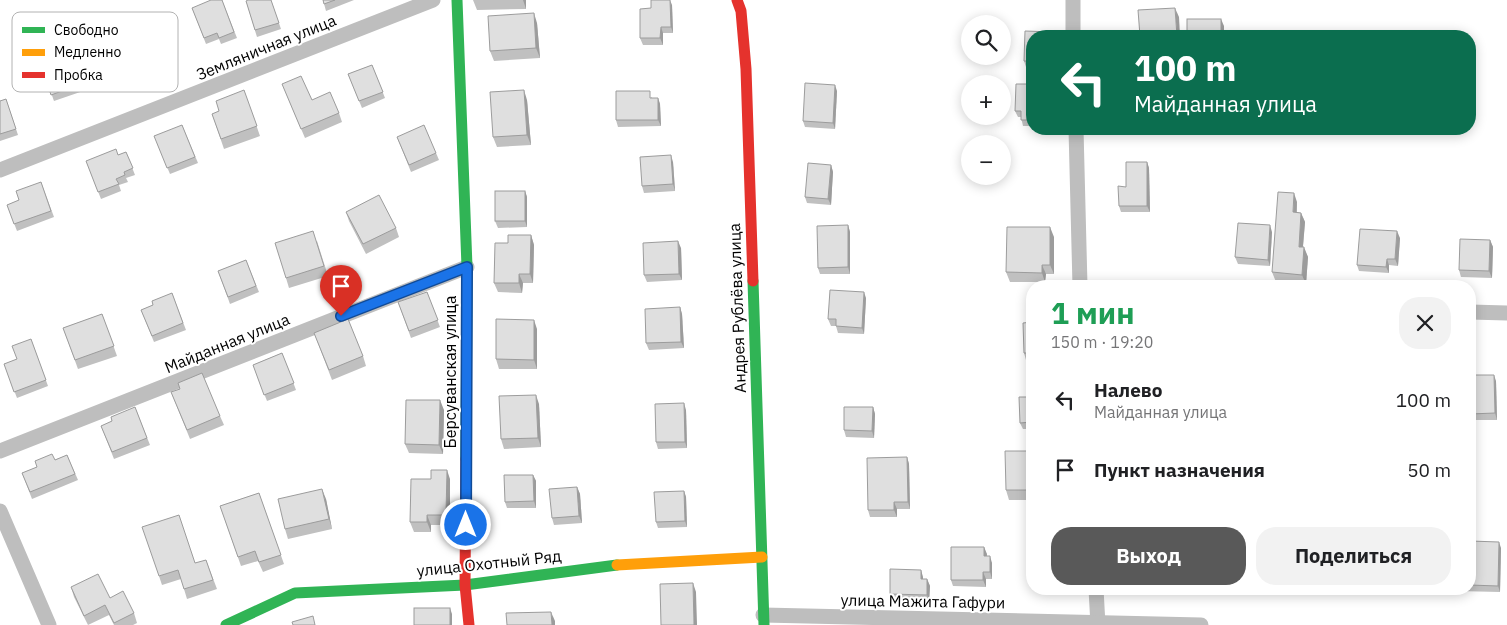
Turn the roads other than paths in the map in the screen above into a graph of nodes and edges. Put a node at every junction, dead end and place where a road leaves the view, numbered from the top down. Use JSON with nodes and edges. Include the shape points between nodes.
{"nodes":[{"id":1,"x":433,"y":0,"type":"edge"},
{"id":2,"x":457,"y":0,"type":"edge"},
{"id":3,"x":737,"y":0,"type":"edge"},
{"id":4,"x":1072,"y":0,"type":"edge"},
{"id":5,"x":1074,"y":30,"type":"edge"},
{"id":6,"x":1076,"y":135,"type":"edge"},
{"id":7,"x":0,"y":170,"type":"edge"},
{"id":8,"x":467,"y":267,"type":"junction"},
{"id":9,"x":1080,"y":280,"type":"edge"},
{"id":10,"x":1476,"y":312,"type":"edge"},
{"id":11,"x":1507,"y":313,"type":"edge"},
{"id":12,"x":0,"y":451,"type":"edge"},
{"id":13,"x":0,"y":511,"type":"edge"},
{"id":14,"x":762,"y":558,"type":"junction"},
{"id":15,"x":465,"y":585,"type":"junction"},
{"id":16,"x":1096,"y":595,"type":"edge"},
{"id":17,"x":764,"y":620,"type":"edge"},
{"id":18,"x":1098,"y":623,"type":"edge"},
{"id":19,"x":49,"y":625,"type":"edge"},
{"id":20,"x":226,"y":625,"type":"edge"},
{"id":21,"x":469,"y":625,"type":"edge"},
{"id":22,"x":1201,"y":625,"type":"edge"}],
"edges":[{"from":1,"to":7,"type":"street","name":"Земляничная улица"},
{"from":2,"to":8,"type":"street","name":"Берсуванская улица"},
{"from":3,"to":14,"type":"street","name":"Андрея Рублёва улица","via":[[741,11],[746,69]]},
{"from":4,"to":5,"type":"street"},
{"from":6,"to":9,"type":"street"},
{"from":8,"to":12,"type":"street","name":"Майданная улица"},
{"from":8,"to":15,"type":"street","name":"Берсуванская улица"},
{"from":10,"to":11,"type":"street"},
{"from":13,"to":19,"type":"street"},
{"from":14,"to":15,"type":"street","name":"улица Охотный Ряд","via":[[626,564]]},
{"from":14,"to":17,"type":"street","name":"Андрея Рублёва улица"},
{"from":15,"to":20,"type":"street","name":"улица Охотный Ряд","via":[[295,593]]},
{"from":15,"to":21,"type":"street","name":"Берсуванская улица"},
{"from":16,"to":18,"type":"street"},
{"from":17,"to":18,"type":"street","name":"улица Мажита Гафури"},
{"from":18,"to":22,"type":"street","name":"улица Мажита Гафури"}]}
